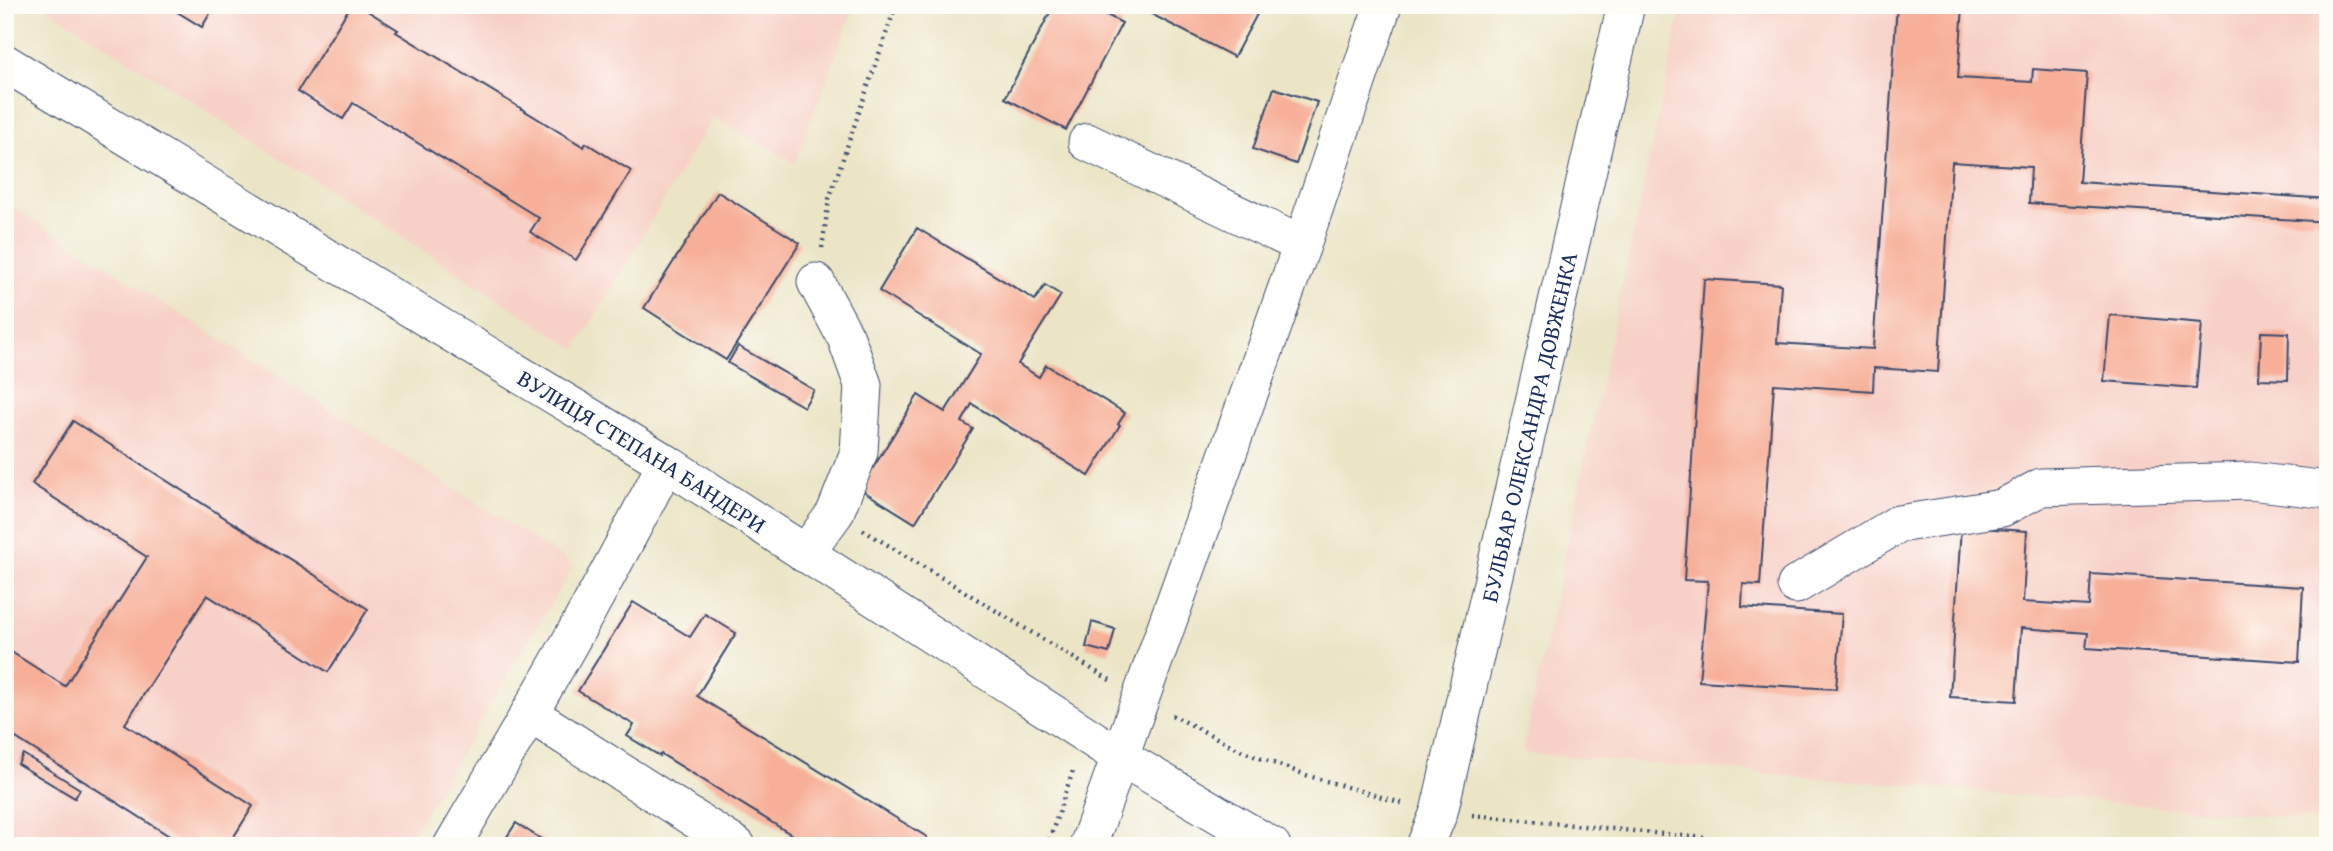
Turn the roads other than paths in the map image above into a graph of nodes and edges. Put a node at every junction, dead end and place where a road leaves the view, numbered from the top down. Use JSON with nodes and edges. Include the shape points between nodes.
{"nodes":[{"id":1,"x":1384,"y":5,"type":"edge"},
{"id":2,"x":1626,"y":5,"type":"edge"},
{"id":3,"x":5,"y":63,"type":"edge"},
{"id":4,"x":1087,"y":142,"type":"dead end"},
{"id":5,"x":1302,"y":245,"type":"junction"},
{"id":6,"x":816,"y":282,"type":"road end"},
{"id":7,"x":666,"y":463,"type":"junction"},
{"id":8,"x":2328,"y":490,"type":"edge"},
{"id":9,"x":805,"y":554,"type":"junction"},
{"id":10,"x":1796,"y":584,"type":"dead end"},
{"id":11,"x":530,"y":714,"type":"junction"},
{"id":12,"x":1119,"y":755,"type":"junction"},
{"id":13,"x":452,"y":846,"type":"edge"},
{"id":14,"x":737,"y":846,"type":"edge"},
{"id":15,"x":1088,"y":846,"type":"edge"},
{"id":16,"x":1272,"y":846,"type":"edge"},
{"id":17,"x":1425,"y":846,"type":"edge"}],
"edges":[{"from":1,"to":5,"type":"street"},
{"from":2,"to":17,"type":"street","name":"БУЛЬВАР ОЛЕКСАНДРА ДОВЖЕНКА","via":[[1439,812]]},
{"from":3,"to":7,"type":"street","name":"ВУЛИЦЯ СТЕПАНА БАНДЕРИ"},
{"from":4,"to":5,"type":"street"},
{"from":5,"to":12,"type":"street"},
{"from":6,"to":9,"type":"street","via":[[846,338],[863,385],[859,452],[835,513]]},
{"from":7,"to":9,"type":"street","name":"ВУЛИЦЯ СТЕПАНА БАНДЕРИ"},
{"from":7,"to":11,"type":"street"},
{"from":8,"to":10,"type":"street","via":[[2250,481],[2041,486],[2002,508],[1898,524]]},
{"from":9,"to":12,"type":"street","name":"ВУЛИЦЯ СТЕПАНА БАНДЕРИ"},
{"from":11,"to":13,"type":"street"},
{"from":11,"to":14,"type":"street"},
{"from":12,"to":15,"type":"street"},
{"from":12,"to":16,"type":"street","name":"ВУЛИЦЯ СТЕПАНА БАНДЕРИ"}]}
